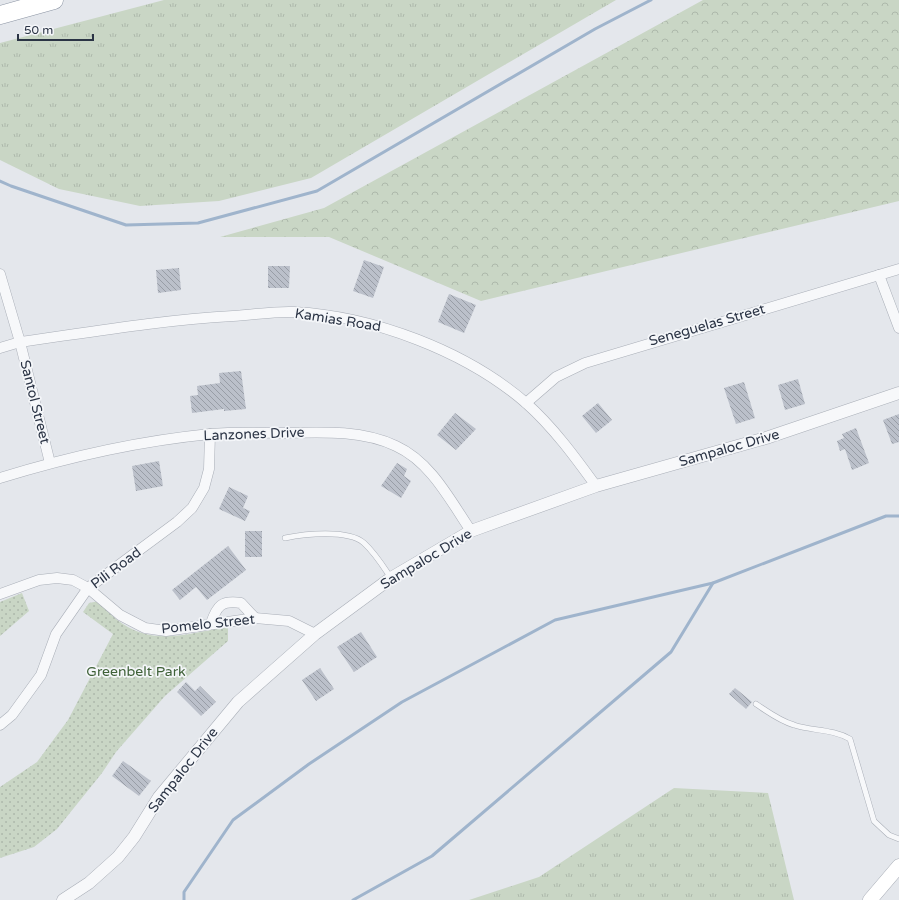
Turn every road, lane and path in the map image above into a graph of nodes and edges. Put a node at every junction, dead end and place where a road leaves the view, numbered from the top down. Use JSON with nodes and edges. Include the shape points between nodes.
{"nodes":[{"id":1,"x":54,"y":0,"type":"edge"},
{"id":2,"x":0,"y":15,"type":"edge"},
{"id":3,"x":899,"y":269,"type":"edge"},
{"id":4,"x":0,"y":274,"type":"edge"},
{"id":5,"x":879,"y":275,"type":"junction"},
{"id":6,"x":899,"y":328,"type":"edge"},
{"id":7,"x":20,"y":342,"type":"junction"},
{"id":8,"x":0,"y":348,"type":"edge"},
{"id":9,"x":899,"y":393,"type":"edge"},
{"id":10,"x":526,"y":403,"type":"junction"},
{"id":11,"x":210,"y":434,"type":"junction"},
{"id":12,"x":50,"y":463,"type":"junction"},
{"id":13,"x":0,"y":478,"type":"edge"},
{"id":14,"x":596,"y":486,"type":"junction"},
{"id":15,"x":471,"y":531,"type":"junction"},
{"id":16,"x":284,"y":538,"type":"dead end"},
{"id":17,"x":391,"y":578,"type":"junction"},
{"id":18,"x":88,"y":588,"type":"junction"},
{"id":19,"x":0,"y":594,"type":"edge"},
{"id":20,"x":255,"y":618,"type":"junction"},
{"id":21,"x":211,"y":623,"type":"junction"},
{"id":22,"x":315,"y":634,"type":"junction"},
{"id":23,"x":756,"y":704,"type":"dead end"},
{"id":24,"x":0,"y":725,"type":"edge"},
{"id":25,"x":899,"y":839,"type":"edge"},
{"id":26,"x":899,"y":866,"type":"edge"},
{"id":27,"x":63,"y":900,"type":"edge"},
{"id":28,"x":870,"y":900,"type":"edge"}],
"edges":[{"from":1,"to":2,"type":"highway"},
{"from":3,"to":5,"type":"street","name":"Seneguelas Street"},
{"from":4,"to":7,"type":"street","name":"Santol Street"},
{"from":5,"to":6,"type":"street"},
{"from":5,"to":10,"type":"street","name":"Seneguelas Street","via":[[585,362],[556,377]]},
{"from":7,"to":8,"type":"street","name":"Kamias Road"},
{"from":7,"to":10,"type":"street","name":"Kamias Road","via":[[176,319],[293,312],[387,328],[427,344],[486,374]]},
{"from":7,"to":12,"type":"street","name":"Santol Street"},
{"from":9,"to":14,"type":"street","name":"Sampaloc Drive","via":[[766,438]]},
{"from":10,"to":14,"type":"street","name":"Kamias Road","via":[[574,455]]},
{"from":11,"to":12,"type":"street","name":"Lanzones Drive"},
{"from":11,"to":15,"type":"street","name":"Lanzones Drive","via":[[323,432],[364,436],[395,446],[416,459],[432,475]]},
{"from":11,"to":18,"type":"street","name":"Pili Road","via":[[204,488],[192,508]]},
{"from":12,"to":13,"type":"street","name":"Lanzones Drive"},
{"from":14,"to":15,"type":"street","name":"Sampaloc Drive"},
{"from":15,"to":17,"type":"street","name":"Sampaloc Drive"},
{"from":16,"to":17,"type":"lane","via":[[308,533],[346,536],[363,542]]},
{"from":17,"to":22,"type":"street","name":"Sampaloc Drive"},
{"from":18,"to":19,"type":"street","name":"Pomelo Street","via":[[73,580],[57,578],[39,580]]},
{"from":18,"to":21,"type":"street","name":"Pomelo Street","via":[[120,615],[145,628],[166,631]]},
{"from":18,"to":24,"type":"street","name":"Pili Road","via":[[56,634],[40,675],[12,715]]},
{"from":20,"to":21,"type":"street","name":"Pomelo Street"},
{"from":20,"to":21,"type":"street","via":[[241,603],[229,602],[219,606]]},
{"from":20,"to":22,"type":"street","name":"Pomelo Street","via":[[289,621]]},
{"from":22,"to":27,"type":"street","name":"Sampaloc Drive","via":[[238,702],[159,797],[118,857],[89,883]]},
{"from":23,"to":25,"type":"lane","via":[[792,725],[840,733],[850,739],[874,821],[889,835]]},
{"from":26,"to":28,"type":"main road"}]}
